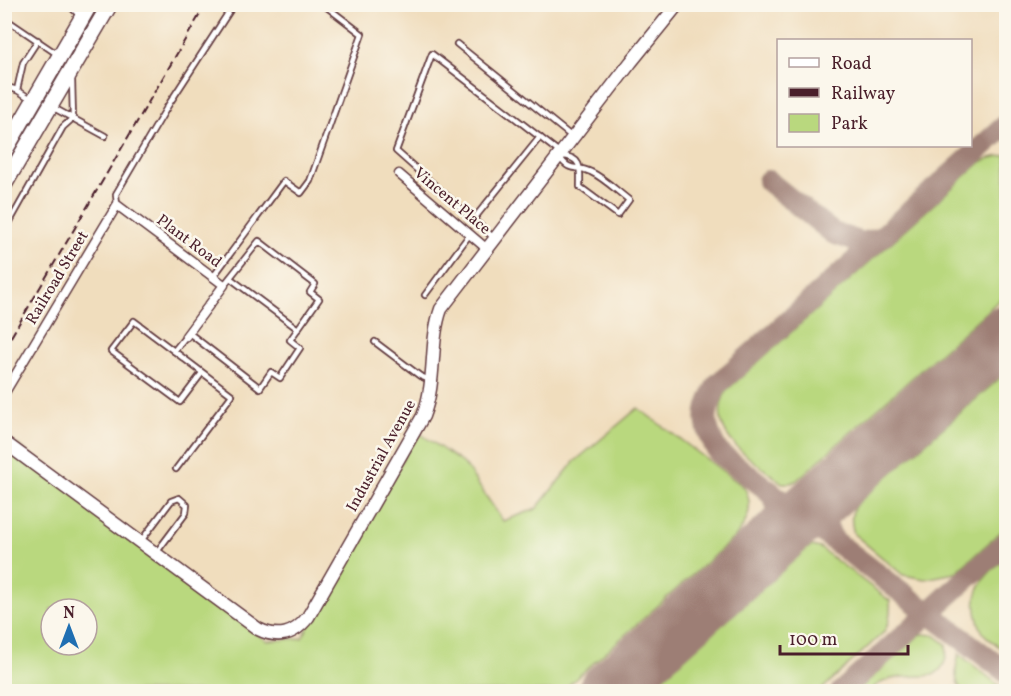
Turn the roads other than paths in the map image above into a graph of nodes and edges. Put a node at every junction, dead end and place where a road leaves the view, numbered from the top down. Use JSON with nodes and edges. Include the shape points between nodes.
{"nodes":[{"id":1,"x":68,"y":4,"type":"edge"},
{"id":2,"x":110,"y":4,"type":"edge"},
{"id":3,"x":234,"y":4,"type":"edge"},
{"id":4,"x":323,"y":4,"type":"edge"},
{"id":5,"x":678,"y":4,"type":"edge"},
{"id":6,"x":86,"y":11,"type":"edge"},
{"id":7,"x":4,"y":18,"type":"edge"},
{"id":8,"x":38,"y":40,"type":"junction"},
{"id":9,"x":457,"y":44,"type":"dead end"},
{"id":10,"x":59,"y":56,"type":"junction"},
{"id":11,"x":75,"y":63,"type":"junction"},
{"id":12,"x":4,"y":86,"type":"edge"},
{"id":13,"x":17,"y":90,"type":"junction"},
{"id":14,"x":33,"y":101,"type":"junction"},
{"id":15,"x":50,"y":106,"type":"junction"},
{"id":16,"x":73,"y":118,"type":"junction"},
{"id":17,"x":105,"y":136,"type":"dead end"},
{"id":18,"x":540,"y":137,"type":"junction"},
{"id":19,"x":573,"y":138,"type":"junction"},
{"id":20,"x":4,"y":152,"type":"edge"},
{"id":21,"x":560,"y":154,"type":"junction"},
{"id":22,"x":580,"y":169,"type":"junction"},
{"id":23,"x":399,"y":174,"type":"dead end"},
{"id":24,"x":4,"y":185,"type":"edge"},
{"id":25,"x":117,"y":205,"type":"junction"},
{"id":26,"x":473,"y":220,"type":"junction"},
{"id":27,"x":4,"y":232,"type":"edge"},
{"id":28,"x":470,"y":234,"type":"junction"},
{"id":29,"x":491,"y":244,"type":"junction"},
{"id":30,"x":213,"y":277,"type":"junction"},
{"id":31,"x":227,"y":282,"type":"junction"},
{"id":32,"x":425,"y":295,"type":"dead end"},
{"id":33,"x":298,"y":329,"type":"junction"},
{"id":34,"x":187,"y":335,"type":"junction"},
{"id":35,"x":375,"y":342,"type":"dead end"},
{"id":36,"x":174,"y":351,"type":"junction"},
{"id":37,"x":202,"y":373,"type":"junction"},
{"id":38,"x":432,"y":381,"type":"junction"},
{"id":39,"x":4,"y":394,"type":"edge"},
{"id":40,"x":4,"y":442,"type":"edge"},
{"id":41,"x":176,"y":469,"type":"dead end"},
{"id":42,"x":140,"y":542,"type":"junction"},
{"id":43,"x":156,"y":553,"type":"junction"}],
"edges":[{"from":1,"to":6,"type":"lane"},
{"from":2,"to":11,"type":"highway"},
{"from":3,"to":25,"type":"lane","via":[[116,194]]},
{"from":4,"to":30,"type":"lane","via":[[362,34],[310,181],[301,193],[284,181]]},
{"from":5,"to":19,"type":"street","name":"Industrial Avenue"},
{"from":6,"to":10,"type":"highway"},
{"from":7,"to":8,"type":"lane"},
{"from":8,"to":10,"type":"lane"},
{"from":8,"to":13,"type":"lane","via":[[23,63]]},
{"from":9,"to":19,"type":"lane"},
{"from":10,"to":14,"type":"highway"},
{"from":11,"to":15,"type":"highway"},
{"from":11,"to":16,"type":"lane"},
{"from":12,"to":13,"type":"lane"},
{"from":13,"to":14,"type":"lane"},
{"from":14,"to":20,"type":"highway"},
{"from":15,"to":16,"type":"lane"},
{"from":15,"to":24,"type":"highway"},
{"from":16,"to":17,"type":"lane"},
{"from":16,"to":27,"type":"lane","via":[[63,127]]},
{"from":18,"to":21,"type":"lane"},
{"from":18,"to":26,"type":"lane"},
{"from":18,"to":26,"type":"lane","via":[[432,54],[396,151]]},
{"from":19,"to":21,"type":"street","name":"Industrial Avenue"},
{"from":21,"to":22,"type":"lane","via":[[572,157]]},
{"from":21,"to":22,"type":"lane","via":[[565,166]]},
{"from":21,"to":29,"type":"street","name":"Industrial Avenue"},
{"from":22,"to":22,"type":"lane","via":[[580,187],[618,215],[629,200],[590,171]]},
{"from":23,"to":28,"type":"street","name":"Vincent Place"},
{"from":25,"to":30,"type":"street","name":"Plant Road"},
{"from":25,"to":39,"type":"street","name":"Railroad Street"},
{"from":26,"to":29,"type":"lane"},
{"from":28,"to":29,"type":"street","name":"Vincent Place"},
{"from":28,"to":32,"type":"lane"},
{"from":29,"to":38,"type":"street","name":"Industrial Avenue","via":[[441,309]]},
{"from":30,"to":31,"type":"street","name":"Plant Road"},
{"from":31,"to":33,"type":"lane"},
{"from":31,"to":33,"type":"lane","via":[[259,241],[315,284],[310,292],[319,299]]},
{"from":31,"to":34,"type":"street","name":"Plant Road"},
{"from":33,"to":34,"type":"lane","via":[[290,340],[300,348],[280,378],[271,372],[260,388]]},
{"from":34,"to":36,"type":"lane"},
{"from":35,"to":38,"type":"lane"},
{"from":36,"to":37,"type":"lane"},
{"from":36,"to":37,"type":"lane","via":[[134,321],[111,351],[180,402]]},
{"from":37,"to":41,"type":"lane","via":[[232,394]]},
{"from":38,"to":43,"type":"street","name":"Industrial Avenue","via":[[428,405],[418,427],[308,617],[292,633],[268,634],[258,629]]},
{"from":40,"to":42,"type":"street","name":"Industrial Avenue"},
{"from":42,"to":43,"type":"street","name":"Industrial Avenue"},
{"from":42,"to":43,"type":"lane","via":[[171,501],[179,498],[187,505],[186,513]]}]}
